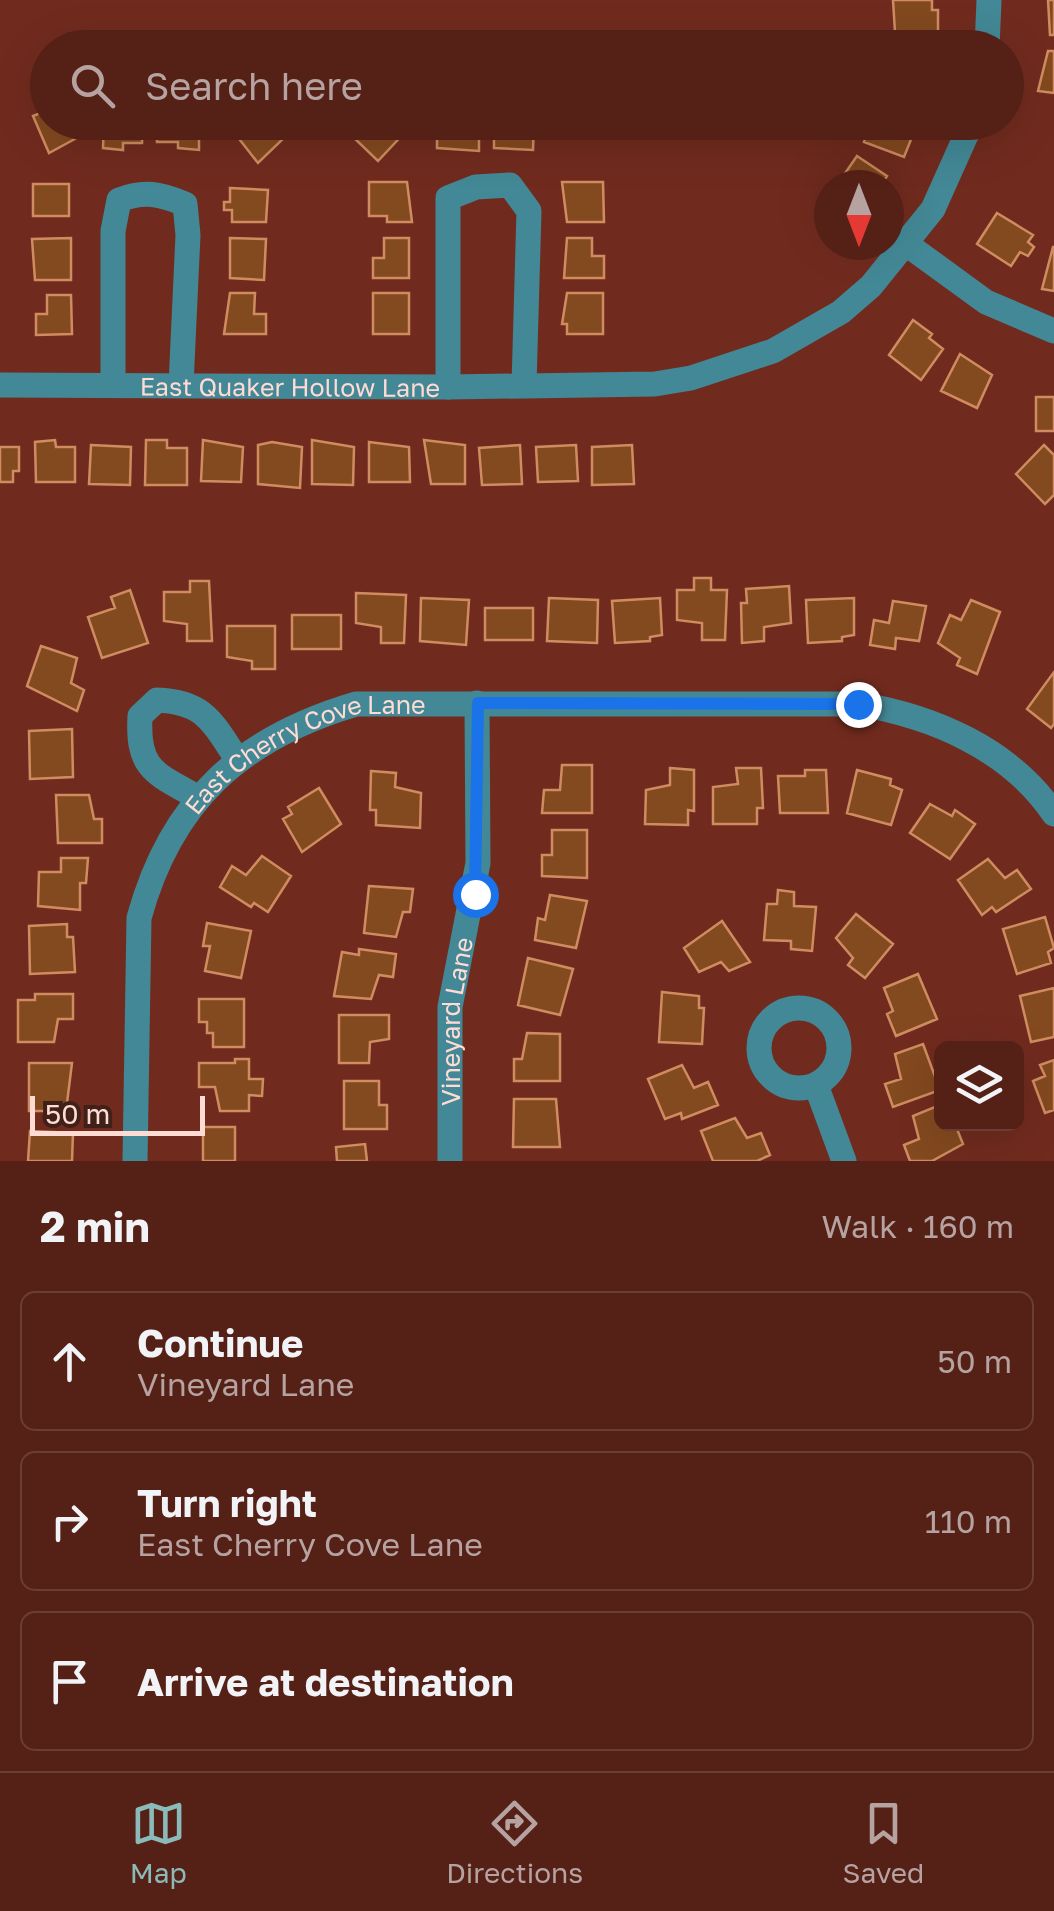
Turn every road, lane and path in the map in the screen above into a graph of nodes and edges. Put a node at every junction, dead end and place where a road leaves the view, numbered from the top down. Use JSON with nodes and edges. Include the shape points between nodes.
{"nodes":[{"id":1,"x":989,"y":0,"type":"edge"},
{"id":2,"x":988,"y":30,"type":"edge"},
{"id":3,"x":965,"y":140,"type":"edge"},
{"id":4,"x":905,"y":243,"type":"junction"},
{"id":5,"x":1054,"y":331,"type":"edge"},
{"id":6,"x":0,"y":385,"type":"edge"},
{"id":7,"x":113,"y":385,"type":"junction"},
{"id":8,"x":182,"y":385,"type":"junction"},
{"id":9,"x":524,"y":385,"type":"junction"},
{"id":10,"x":448,"y":386,"type":"junction"},
{"id":11,"x":478,"y":703,"type":"junction"},
{"id":12,"x":237,"y":760,"type":"junction"},
{"id":13,"x":197,"y":797,"type":"junction"},
{"id":14,"x":1054,"y":814,"type":"edge"},
{"id":15,"x":816,"y":1084,"type":"dead end"},
{"id":16,"x":135,"y":1161,"type":"edge"},
{"id":17,"x":450,"y":1161,"type":"edge"},
{"id":18,"x":844,"y":1161,"type":"edge"}],
"edges":[{"from":1,"to":2,"type":"street"},
{"from":3,"to":4,"type":"street","name":"East Quaker Hollow Lane","via":[[946,185]]},
{"from":4,"to":5,"type":"street","via":[[986,302]]},
{"from":4,"to":9,"type":"street","name":"East Quaker Hollow Lane","via":[[840,312],[773,351],[691,378]]},
{"from":6,"to":7,"type":"street","name":"East Quaker Hollow Lane"},
{"from":7,"to":8,"type":"street","name":"East Quaker Hollow Lane"},
{"from":7,"to":8,"type":"street","via":[[113,231],[120,200],[136,194],[162,194],[185,204]]},
{"from":8,"to":10,"type":"street","name":"East Quaker Hollow Lane"},
{"from":9,"to":10,"type":"street","name":"East Quaker Hollow Lane"},
{"from":9,"to":10,"type":"street","via":[[529,211],[510,185],[476,187],[448,198]]},
{"from":11,"to":12,"type":"street","name":"East Cherry Cove Lane","via":[[356,704],[274,736]]},
{"from":11,"to":14,"type":"street","name":"East Cherry Cove Lane","via":[[858,704],[898,710],[982,748],[1042,795]]},
{"from":11,"to":17,"type":"street","name":"Vineyard Lane","via":[[478,863],[450,1007]]},
{"from":12,"to":13,"type":"street","name":"East Cherry Cove Lane"},
{"from":12,"to":13,"type":"street","via":[[208,717],[187,701],[156,700],[140,716],[138,746],[149,770]]},
{"from":13,"to":16,"type":"street","name":"East Cherry Cove Lane","via":[[160,857],[138,918]]},
{"from":15,"to":18,"type":"street"}]}
